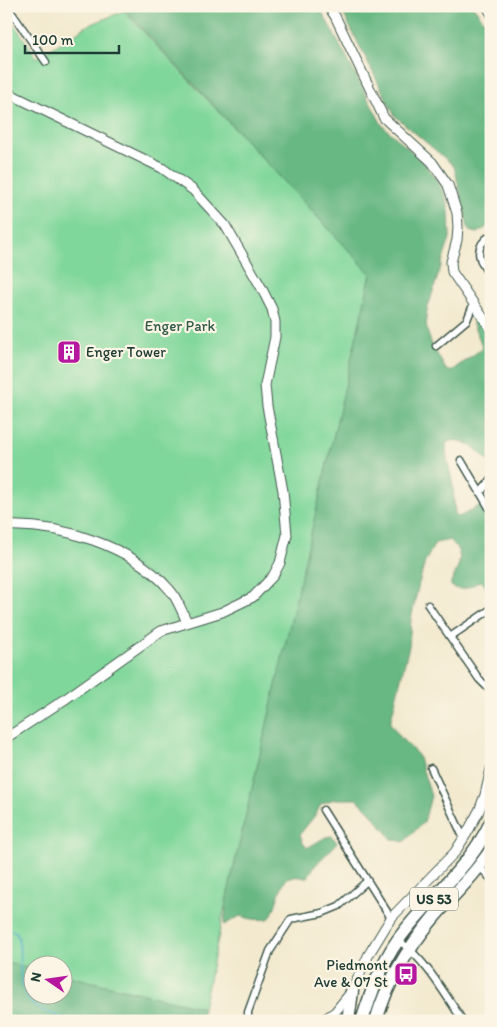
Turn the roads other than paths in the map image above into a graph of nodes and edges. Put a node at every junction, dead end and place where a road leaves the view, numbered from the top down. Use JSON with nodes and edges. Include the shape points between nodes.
{"nodes":[{"id":1,"x":7,"y":6,"type":"edge"},
{"id":2,"x":328,"y":6,"type":"edge"},
{"id":3,"x":487,"y":6,"type":"edge"},
{"id":4,"x":491,"y":12,"type":"edge"},
{"id":5,"x":46,"y":62,"type":"dead end"},
{"id":6,"x":6,"y":92,"type":"edge"},
{"id":7,"x":491,"y":235,"type":"edge"},
{"id":8,"x":491,"y":278,"type":"edge"},
{"id":9,"x":473,"y":305,"type":"junction"},
{"id":10,"x":491,"y":329,"type":"edge"},
{"id":11,"x":436,"y":346,"type":"dead end"},
{"id":12,"x":461,"y":460,"type":"dead end"},
{"id":13,"x":491,"y":480,"type":"edge"},
{"id":14,"x":480,"y":493,"type":"junction"},
{"id":15,"x":491,"y":511,"type":"edge"},
{"id":16,"x":6,"y":526,"type":"edge"},
{"id":17,"x":428,"y":605,"type":"dead end"},
{"id":18,"x":491,"y":609,"type":"edge"},
{"id":19,"x":187,"y":622,"type":"junction"},
{"id":20,"x":450,"y":637,"type":"junction"},
{"id":21,"x":491,"y":691,"type":"edge"},
{"id":22,"x":6,"y":738,"type":"edge"},
{"id":23,"x":431,"y":768,"type":"dead end"},
{"id":24,"x":491,"y":769,"type":"edge"},
{"id":25,"x":322,"y":810,"type":"dead end"},
{"id":26,"x":491,"y":822,"type":"edge"},
{"id":27,"x":464,"y":839,"type":"junction"},
{"id":28,"x":491,"y":850,"type":"edge"},
{"id":29,"x":469,"y":858,"type":"junction"},
{"id":30,"x":480,"y":866,"type":"junction"},
{"id":31,"x":491,"y":879,"type":"edge"},
{"id":32,"x":367,"y":881,"type":"junction"},
{"id":33,"x":391,"y":918,"type":"junction"},
{"id":34,"x":398,"y":940,"type":"junction"},
{"id":35,"x":410,"y":948,"type":"junction"},
{"id":36,"x":352,"y":991,"type":"junction"},
{"id":37,"x":248,"y":1021,"type":"edge"},
{"id":38,"x":322,"y":1021,"type":"edge"},
{"id":39,"x":348,"y":1021,"type":"edge"},
{"id":40,"x":362,"y":1021,"type":"edge"},
{"id":41,"x":376,"y":1021,"type":"edge"},
{"id":42,"x":463,"y":1021,"type":"edge"}],
"edges":[{"from":1,"to":5,"type":"street"},
{"from":2,"to":9,"type":"street","via":[[384,118],[432,162],[448,185],[458,227],[452,272]]},
{"from":3,"to":4,"type":"street"},
{"from":6,"to":19,"type":"street","via":[[149,160],[193,190],[225,225],[272,309],[275,337],[266,392],[284,491],[285,549],[273,576],[253,597],[222,612]]},
{"from":7,"to":8,"type":"street","via":[[480,250],[480,262]]},
{"from":9,"to":10,"type":"street"},
{"from":9,"to":11,"type":"street","via":[[467,320]]},
{"from":12,"to":14,"type":"street"},
{"from":13,"to":14,"type":"street"},
{"from":14,"to":15,"type":"street"},
{"from":16,"to":19,"type":"street","via":[[28,525],[73,534],[118,552],[153,574],[170,590]]},
{"from":17,"to":20,"type":"street"},
{"from":18,"to":20,"type":"street"},
{"from":19,"to":22,"type":"street","via":[[161,631]]},
{"from":20,"to":21,"type":"street"},
{"from":23,"to":27,"type":"street"},
{"from":24,"to":27,"type":"street","via":[[479,811]]},
{"from":25,"to":32,"type":"street"},
{"from":26,"to":29,"type":"highway","number":"US 53"},
{"from":27,"to":33,"type":"street"},
{"from":28,"to":30,"type":"highway","number":"US 53"},
{"from":29,"to":30,"type":"street"},
{"from":29,"to":34,"type":"highway","number":"US 53"},
{"from":30,"to":31,"type":"street"},
{"from":30,"to":35,"type":"highway","number":"US 53"},
{"from":32,"to":33,"type":"street"},
{"from":32,"to":37,"type":"street","via":[[339,906],[291,919],[270,951],[248,1012]]},
{"from":33,"to":36,"type":"street"},
{"from":34,"to":35,"type":"street"},
{"from":34,"to":40,"type":"highway","number":"US 53","via":[[381,969]]},
{"from":35,"to":41,"type":"highway","number":"US 53","via":[[394,974]]},
{"from":35,"to":42,"type":"street"},
{"from":36,"to":38,"type":"street","via":[[335,1012]]},
{"from":36,"to":39,"type":"highway"}]}
